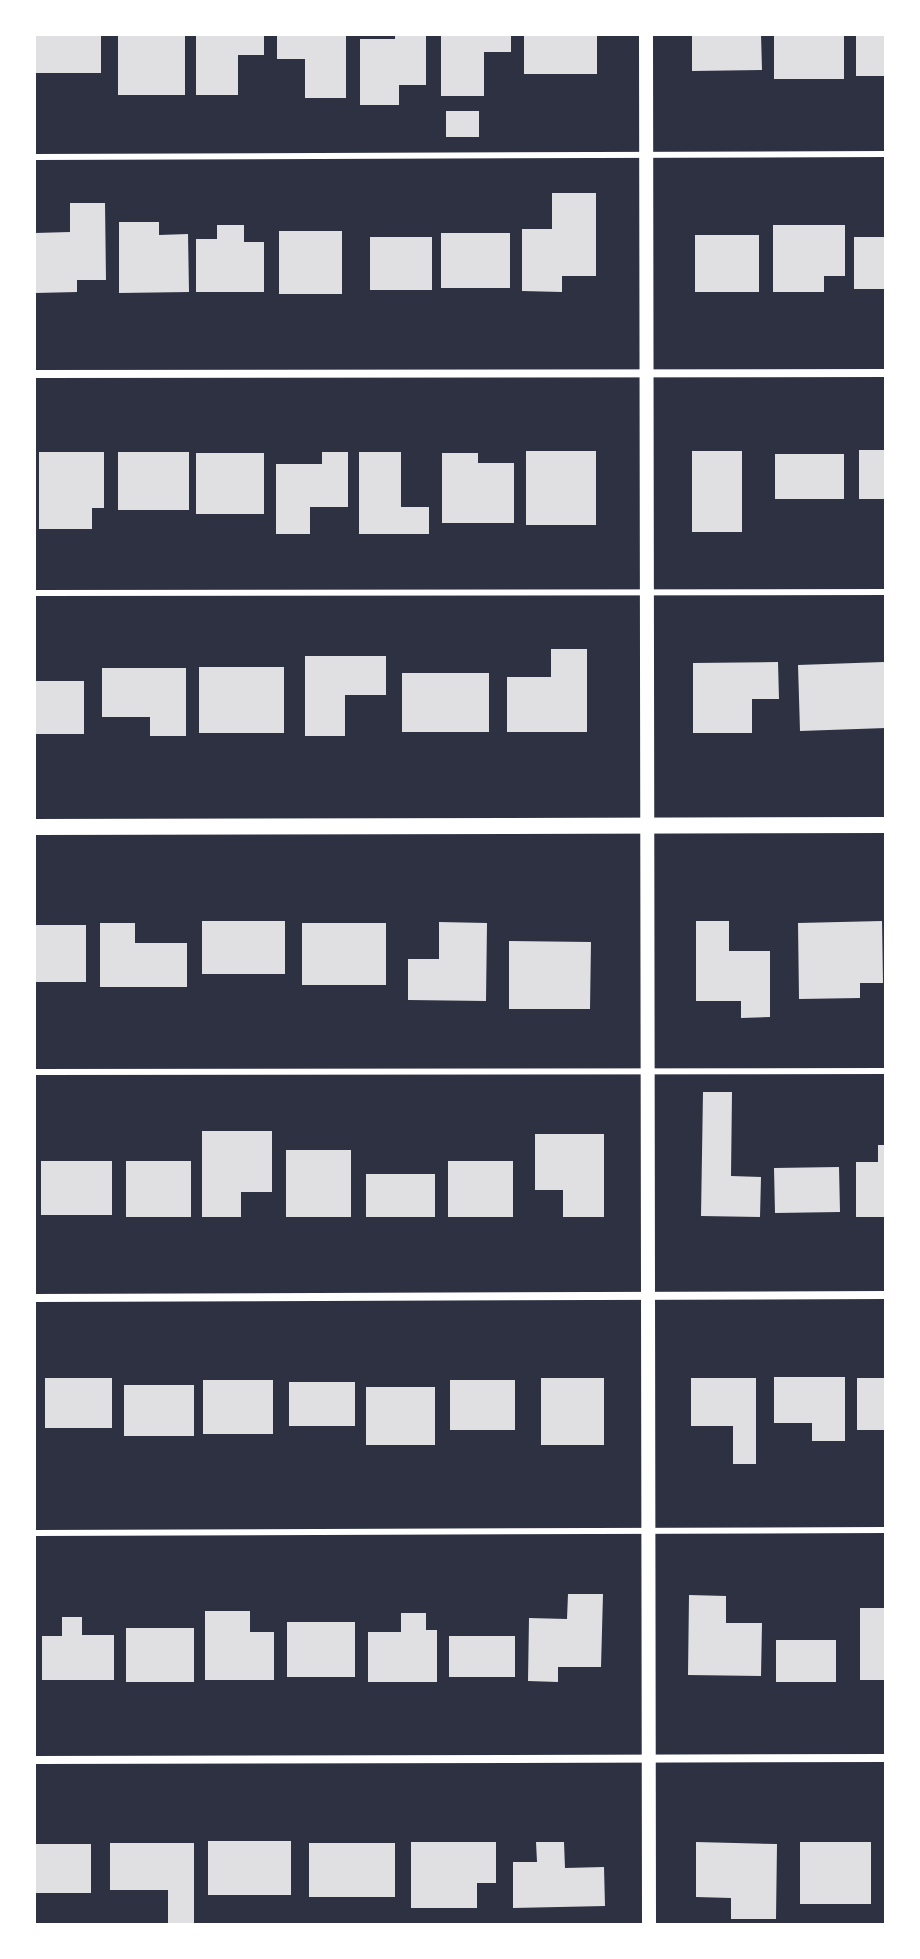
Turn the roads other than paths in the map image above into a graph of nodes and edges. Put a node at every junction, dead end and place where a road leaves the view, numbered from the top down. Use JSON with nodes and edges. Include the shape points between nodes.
{"nodes":[{"id":1,"x":646,"y":34,"type":"edge"},
{"id":2,"x":647,"y":154,"type":"junction"},
{"id":3,"x":886,"y":154,"type":"edge"},
{"id":4,"x":34,"y":157,"type":"edge"},
{"id":5,"x":647,"y":373,"type":"junction"},
{"id":6,"x":886,"y":373,"type":"edge"},
{"id":7,"x":34,"y":374,"type":"edge"},
{"id":8,"x":886,"y":592,"type":"edge"},
{"id":9,"x":34,"y":593,"type":"edge"},
{"id":10,"x":648,"y":593,"type":"junction"},
{"id":11,"x":649,"y":825,"type":"junction"},
{"id":12,"x":886,"y":825,"type":"edge"},
{"id":13,"x":34,"y":827,"type":"edge"},
{"id":14,"x":649,"y":1071,"type":"junction"},
{"id":15,"x":886,"y":1071,"type":"edge"},
{"id":16,"x":34,"y":1072,"type":"edge"},
{"id":17,"x":650,"y":1294,"type":"junction"},
{"id":18,"x":886,"y":1295,"type":"edge"},
{"id":19,"x":34,"y":1298,"type":"edge"},
{"id":20,"x":649,"y":1530,"type":"junction"},
{"id":21,"x":886,"y":1530,"type":"edge"},
{"id":22,"x":34,"y":1533,"type":"edge"},
{"id":23,"x":648,"y":1758,"type":"junction"},
{"id":24,"x":886,"y":1758,"type":"edge"},
{"id":25,"x":34,"y":1760,"type":"edge"},
{"id":26,"x":649,"y":1925,"type":"edge"}],
"edges":[{"from":1,"to":2,"type":"street"},
{"from":2,"to":3,"type":"lane"},
{"from":2,"to":4,"type":"lane"},
{"from":2,"to":5,"type":"street"},
{"from":5,"to":6,"type":"street"},
{"from":5,"to":7,"type":"street"},
{"from":5,"to":10,"type":"street"},
{"from":8,"to":10,"type":"lane"},
{"from":9,"to":10,"type":"lane"},
{"from":10,"to":11,"type":"street"},
{"from":11,"to":12,"type":"main road"},
{"from":11,"to":13,"type":"main road"},
{"from":11,"to":14,"type":"street"},
{"from":14,"to":15,"type":"lane"},
{"from":14,"to":16,"type":"lane"},
{"from":14,"to":17,"type":"street"},
{"from":17,"to":18,"type":"street"},
{"from":17,"to":19,"type":"street"},
{"from":17,"to":20,"type":"street"},
{"from":20,"to":21,"type":"lane"},
{"from":20,"to":22,"type":"lane"},
{"from":20,"to":23,"type":"street"},
{"from":23,"to":24,"type":"street"},
{"from":23,"to":25,"type":"street"},
{"from":23,"to":26,"type":"street"}]}
